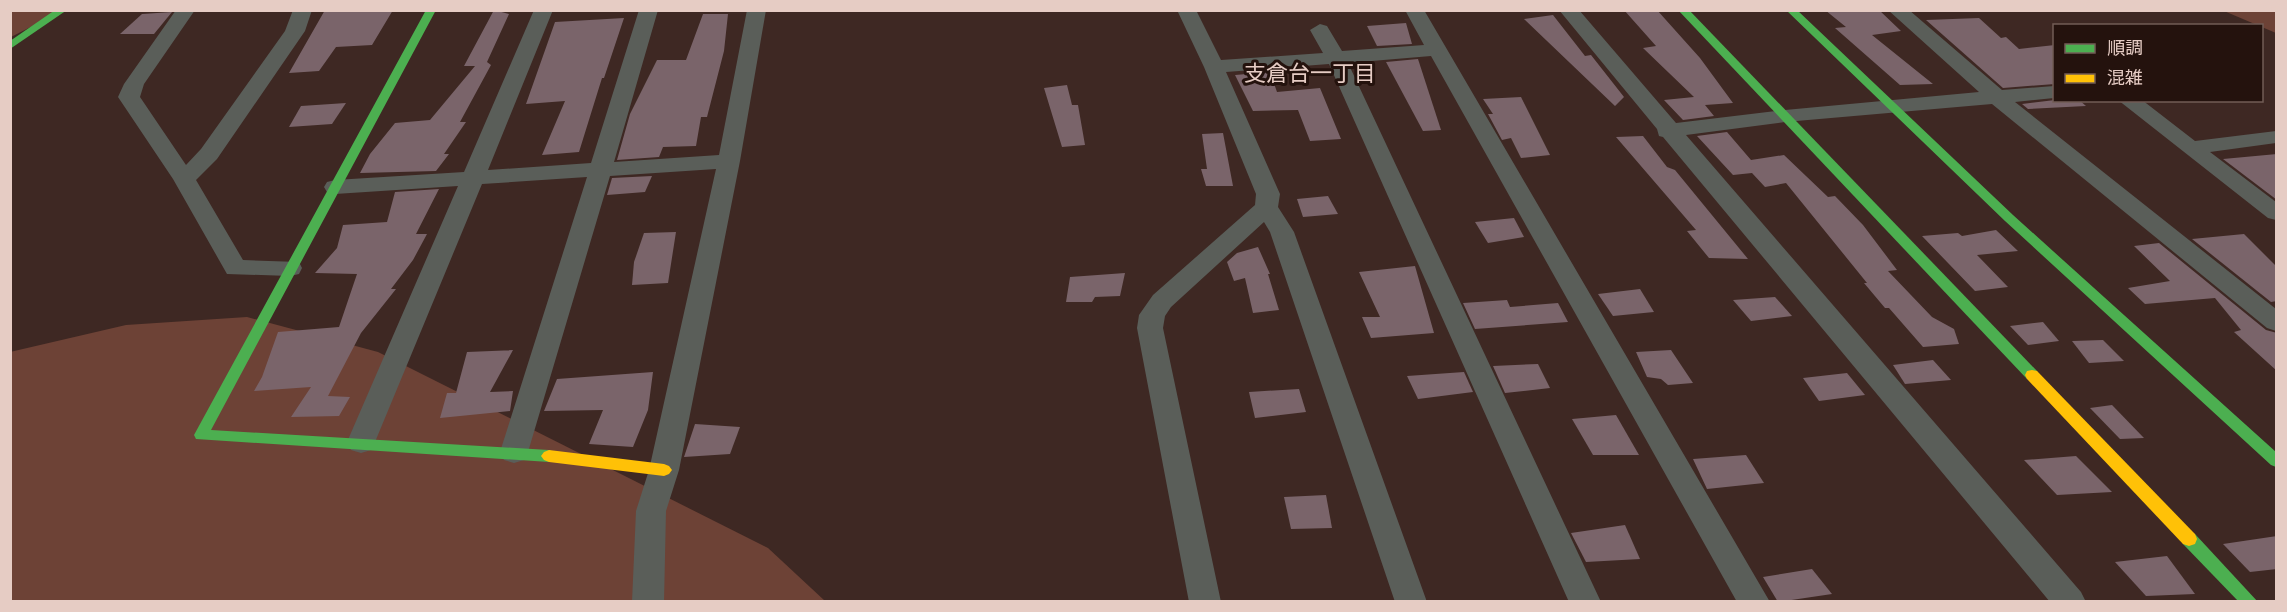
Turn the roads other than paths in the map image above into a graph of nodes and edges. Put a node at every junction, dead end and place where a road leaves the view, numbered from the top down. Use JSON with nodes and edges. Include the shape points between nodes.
{"nodes":[{"id":1,"x":62,"y":10,"type":"edge"},
{"id":2,"x":186,"y":10,"type":"edge"},
{"id":3,"x":303,"y":10,"type":"edge"},
{"id":4,"x":431,"y":10,"type":"edge"},
{"id":5,"x":544,"y":10,"type":"edge"},
{"id":6,"x":649,"y":10,"type":"edge"},
{"id":7,"x":757,"y":10,"type":"edge"},
{"id":8,"x":1186,"y":10,"type":"edge"},
{"id":9,"x":1414,"y":10,"type":"edge"},
{"id":10,"x":1568,"y":10,"type":"edge"},
{"id":11,"x":1683,"y":10,"type":"edge"},
{"id":12,"x":1791,"y":10,"type":"edge"},
{"id":13,"x":1897,"y":10,"type":"edge"},
{"id":14,"x":1320,"y":30,"type":"dead end"},
{"id":15,"x":10,"y":46,"type":"edge"},
{"id":16,"x":1437,"y":50,"type":"junction"},
{"id":17,"x":1336,"y":58,"type":"junction"},
{"id":18,"x":1214,"y":67,"type":"junction"},
{"id":19,"x":2053,"y":92,"type":"edge"},
{"id":20,"x":1999,"y":98,"type":"junction"},
{"id":21,"x":2131,"y":102,"type":"edge"},
{"id":22,"x":1891,"y":108,"type":"junction"},
{"id":23,"x":1785,"y":116,"type":"junction"},
{"id":24,"x":1668,"y":131,"type":"junction"},
{"id":25,"x":2277,"y":137,"type":"edge"},
{"id":26,"x":2190,"y":148,"type":"junction"},
{"id":27,"x":729,"y":161,"type":"junction"},
{"id":28,"x":602,"y":170,"type":"junction"},
{"id":29,"x":472,"y":178,"type":"junction"},
{"id":30,"x":184,"y":179,"type":"junction"},
{"id":31,"x":335,"y":187,"type":"junction"},
{"id":32,"x":1266,"y":207,"type":"junction"},
{"id":33,"x":2277,"y":213,"type":"edge"},
{"id":34,"x":290,"y":268,"type":"junction"},
{"id":35,"x":2277,"y":322,"type":"edge"},
{"id":36,"x":361,"y":442,"type":"junction"},
{"id":37,"x":514,"y":452,"type":"junction"},
{"id":38,"x":2277,"y":461,"type":"edge"},
{"id":39,"x":664,"y":470,"type":"junction"},
{"id":40,"x":648,"y":602,"type":"edge"},
{"id":41,"x":1205,"y":602,"type":"edge"},
{"id":42,"x":1411,"y":602,"type":"edge"},
{"id":43,"x":1586,"y":602,"type":"edge"},
{"id":44,"x":1754,"y":602,"type":"edge"},
{"id":45,"x":2070,"y":602,"type":"edge"},
{"id":46,"x":2250,"y":602,"type":"edge"}],
"edges":[{"from":1,"to":15,"type":"street"},
{"from":2,"to":30,"type":"street","via":[[129,96]]},
{"from":3,"to":30,"type":"street","via":[[295,32],[209,154]]},
{"from":4,"to":31,"type":"street"},
{"from":5,"to":29,"type":"street"},
{"from":6,"to":28,"type":"street"},
{"from":7,"to":27,"type":"street"},
{"from":8,"to":18,"type":"street"},
{"from":9,"to":16,"type":"street"},
{"from":10,"to":24,"type":"street"},
{"from":11,"to":23,"type":"street"},
{"from":12,"to":22,"type":"street"},
{"from":13,"to":20,"type":"street"},
{"from":14,"to":17,"type":"street"},
{"from":16,"to":17,"type":"street"},
{"from":16,"to":44,"type":"street"},
{"from":17,"to":18,"type":"street"},
{"from":17,"to":43,"type":"street"},
{"from":18,"to":32,"type":"street","via":[[1268,194]]},
{"from":19,"to":20,"type":"street"},
{"from":20,"to":22,"type":"street"},
{"from":20,"to":35,"type":"street"},
{"from":21,"to":26,"type":"street"},
{"from":22,"to":23,"type":"street"},
{"from":22,"to":38,"type":"street"},
{"from":23,"to":24,"type":"street"},
{"from":23,"to":46,"type":"street"},
{"from":24,"to":45,"type":"street"},
{"from":25,"to":26,"type":"street"},
{"from":26,"to":33,"type":"street"},
{"from":27,"to":28,"type":"street"},
{"from":27,"to":39,"type":"street"},
{"from":28,"to":29,"type":"street"},
{"from":28,"to":37,"type":"street"},
{"from":29,"to":31,"type":"street"},
{"from":29,"to":36,"type":"street"},
{"from":30,"to":34,"type":"street","via":[[236,268]]},
{"from":31,"to":34,"type":"street"},
{"from":32,"to":41,"type":"street","via":[[1162,301],[1152,315],[1150,328]]},
{"from":32,"to":42,"type":"street","via":[[1282,232]]},
{"from":34,"to":36,"type":"street","via":[[201,435]]},
{"from":36,"to":37,"type":"street"},
{"from":37,"to":39,"type":"street"},
{"from":39,"to":40,"type":"street","via":[[651,511]]}]}
